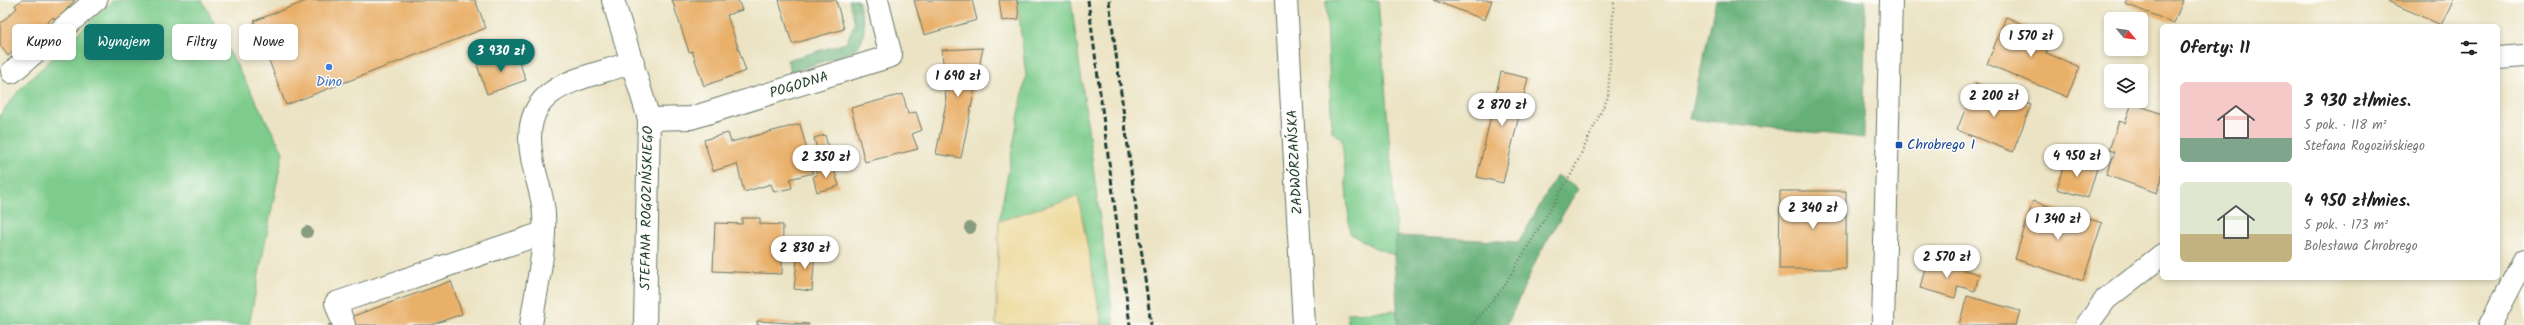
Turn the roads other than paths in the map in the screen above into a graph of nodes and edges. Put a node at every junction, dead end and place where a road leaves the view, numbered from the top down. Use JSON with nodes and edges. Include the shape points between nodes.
{"nodes":[{"id":1,"x":96,"y":0,"type":"edge"},
{"id":2,"x":613,"y":0,"type":"edge"},
{"id":3,"x":877,"y":0,"type":"edge"},
{"id":4,"x":1286,"y":0,"type":"edge"},
{"id":5,"x":1891,"y":0,"type":"edge"},
{"id":6,"x":2524,"y":56,"type":"edge"},
{"id":7,"x":2500,"y":58,"type":"edge"},
{"id":8,"x":633,"y":62,"type":"junction"},
{"id":9,"x":12,"y":72,"type":"dead end"},
{"id":10,"x":649,"y":119,"type":"junction"},
{"id":11,"x":543,"y":233,"type":"junction"},
{"id":12,"x":2160,"y":257,"type":"edge"},
{"id":13,"x":2524,"y":260,"type":"edge"},
{"id":14,"x":344,"y":325,"type":"edge"},
{"id":15,"x":530,"y":325,"type":"edge"},
{"id":16,"x":644,"y":325,"type":"edge"},
{"id":17,"x":1304,"y":325,"type":"edge"},
{"id":18,"x":1883,"y":325,"type":"edge"},
{"id":19,"x":2086,"y":325,"type":"edge"},
{"id":20,"x":2490,"y":325,"type":"edge"}],
"edges":[{"from":1,"to":9,"type":"street"},
{"from":2,"to":8,"type":"street","name":"STEFANA ROGOZIŃSKIEGO"},
{"from":3,"to":10,"type":"street","name":"POGODNA","via":[[891,56],[691,118]]},
{"from":4,"to":17,"type":"street","name":"ZADWÓRZAŃSKA"},
{"from":5,"to":18,"type":"street"},
{"from":6,"to":7,"type":"street"},
{"from":8,"to":10,"type":"street","name":"STEFANA ROGOZIŃSKIEGO"},
{"from":8,"to":11,"type":"street","via":[[560,86],[544,99],[533,113],[528,130],[542,196]]},
{"from":10,"to":16,"type":"street","name":"STEFANA ROGOZIŃSKIEGO"},
{"from":11,"to":14,"type":"street","via":[[336,303]]},
{"from":11,"to":15,"type":"street"},
{"from":12,"to":19,"type":"street","via":[[2106,299]]},
{"from":13,"to":20,"type":"street"}]}
